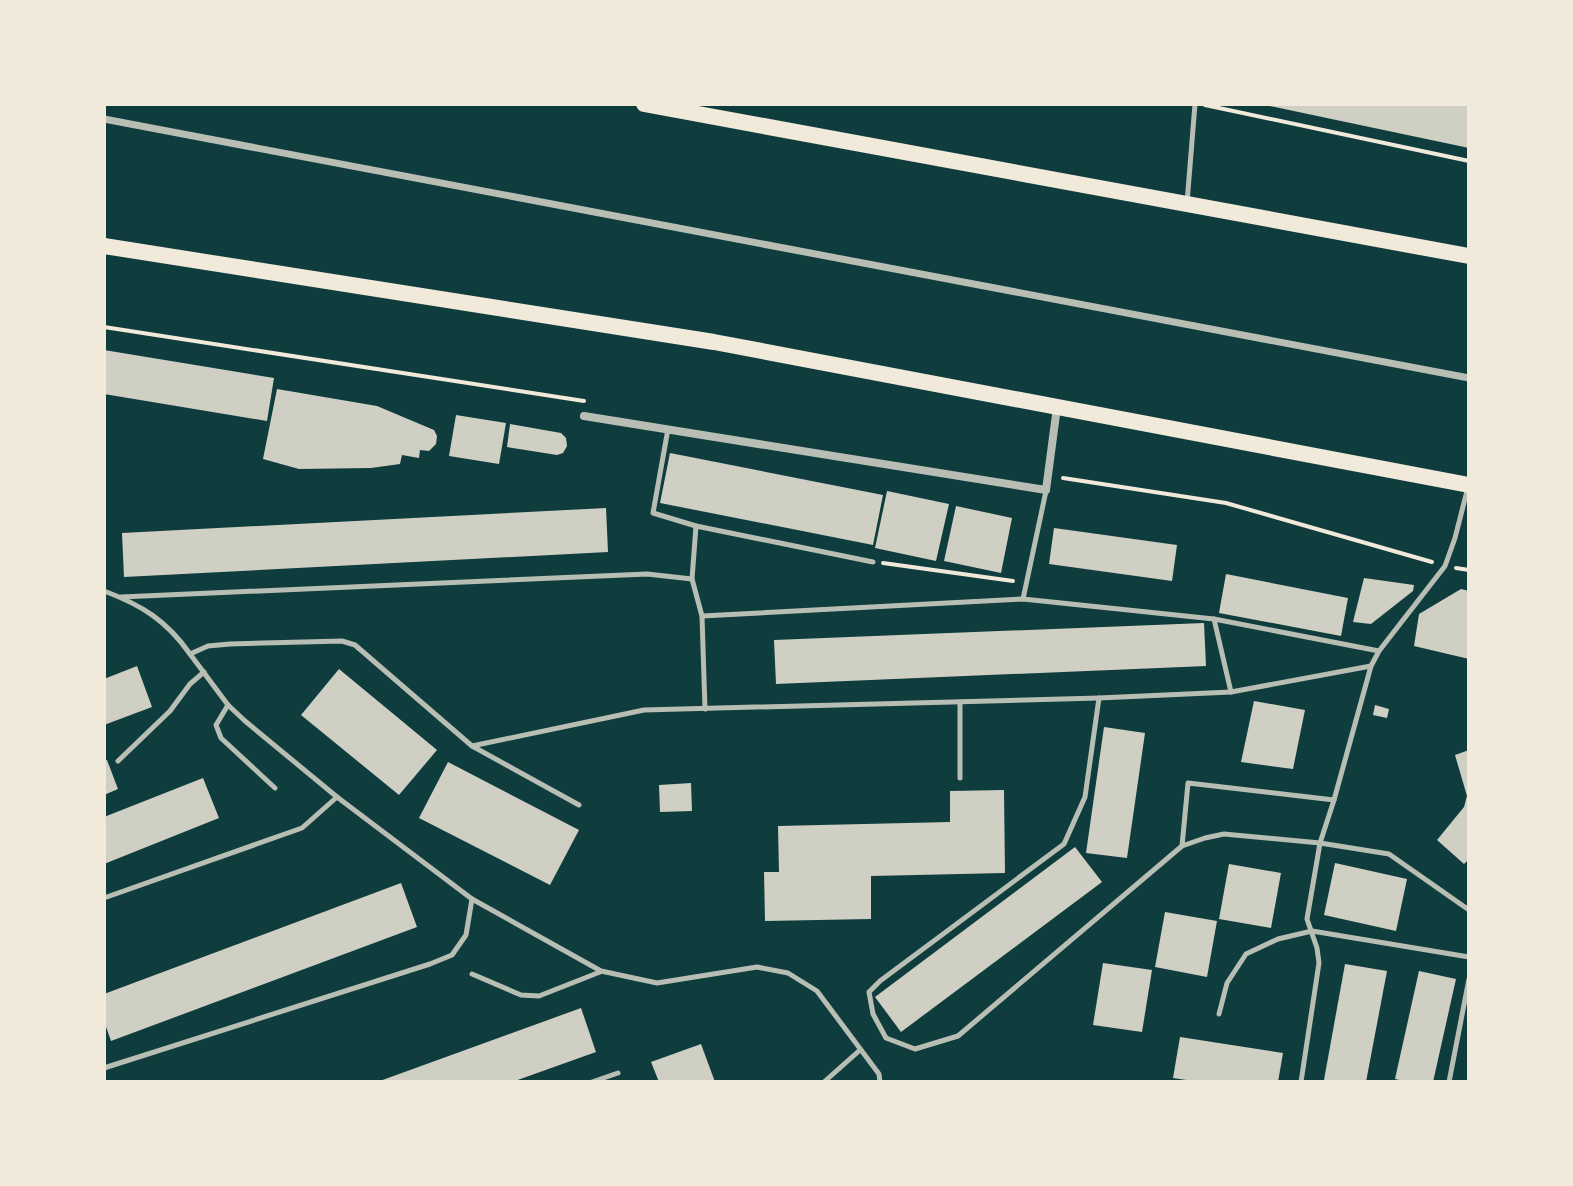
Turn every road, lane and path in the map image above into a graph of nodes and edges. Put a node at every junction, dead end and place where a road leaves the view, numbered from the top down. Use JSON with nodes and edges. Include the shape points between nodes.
{"nodes":[{"id":1,"x":644,"y":104,"type":"edge"},
{"id":2,"x":1197,"y":104,"type":"edge"},
{"id":3,"x":104,"y":119,"type":"edge"},
{"id":4,"x":1469,"y":161,"type":"edge"},
{"id":5,"x":1186,"y":204,"type":"junction"},
{"id":6,"x":104,"y":246,"type":"edge"},
{"id":7,"x":1469,"y":256,"type":"edge"},
{"id":8,"x":1469,"y":378,"type":"edge"},
{"id":9,"x":1057,"y":407,"type":"junction"},
{"id":10,"x":584,"y":416,"type":"dead end"},
{"id":11,"x":668,"y":429,"type":"junction"},
{"id":12,"x":1469,"y":485,"type":"edge"},
{"id":13,"x":1046,"y":490,"type":"junction"},
{"id":14,"x":696,"y":526,"type":"junction"},
{"id":15,"x":873,"y":562,"type":"joint"},
{"id":16,"x":692,"y":579,"type":"junction"},
{"id":17,"x":1026,"y":583,"type":"junction"},
{"id":18,"x":104,"y":591,"type":"edge"},
{"id":19,"x":121,"y":597,"type":"junction"},
{"id":20,"x":1023,"y":599,"type":"junction"},
{"id":21,"x":702,"y":616,"type":"junction"},
{"id":22,"x":1214,"y":619,"type":"junction"},
{"id":23,"x":1379,"y":651,"type":"junction"},
{"id":24,"x":190,"y":654,"type":"junction"},
{"id":25,"x":1371,"y":666,"type":"junction"},
{"id":26,"x":204,"y":672,"type":"junction"},
{"id":27,"x":1231,"y":692,"type":"junction"},
{"id":28,"x":1099,"y":698,"type":"junction"},
{"id":29,"x":960,"y":702,"type":"junction"},
{"id":30,"x":228,"y":705,"type":"junction"},
{"id":31,"x":705,"y":709,"type":"junction"},
{"id":32,"x":472,"y":746,"type":"junction"},
{"id":33,"x":118,"y":761,"type":"dead end"},
{"id":34,"x":960,"y":778,"type":"dead end"},
{"id":35,"x":275,"y":788,"type":"dead end"},
{"id":36,"x":337,"y":797,"type":"junction"},
{"id":37,"x":1334,"y":800,"type":"junction"},
{"id":38,"x":579,"y":805,"type":"dead end"},
{"id":39,"x":1320,"y":843,"type":"junction"},
{"id":40,"x":1182,"y":846,"type":"junction"},
{"id":41,"x":104,"y":898,"type":"edge"},
{"id":42,"x":472,"y":899,"type":"junction"},
{"id":43,"x":1469,"y":910,"type":"edge"},
{"id":44,"x":1312,"y":931,"type":"junction"},
{"id":45,"x":1469,"y":957,"type":"edge"},
{"id":46,"x":601,"y":971,"type":"junction"},
{"id":47,"x":472,"y":974,"type":"dead end"},
{"id":48,"x":1469,"y":979,"type":"edge"},
{"id":49,"x":1219,"y":1014,"type":"dead end"},
{"id":50,"x":860,"y":1050,"type":"junction"},
{"id":51,"x":104,"y":1068,"type":"edge"},
{"id":52,"x":618,"y":1073,"type":"dead end"},
{"id":53,"x":592,"y":1082,"type":"edge"},
{"id":54,"x":824,"y":1082,"type":"edge"},
{"id":55,"x":880,"y":1082,"type":"edge"},
{"id":56,"x":1301,"y":1082,"type":"edge"},
{"id":57,"x":1449,"y":1082,"type":"edge"}],
"edges":[{"from":1,"to":5,"type":"main road"},
{"from":2,"to":4,"type":"path"},
{"from":2,"to":5,"type":"lane"},
{"from":3,"to":8,"type":"street"},
{"from":5,"to":7,"type":"main road"},
{"from":6,"to":9,"type":"main road","via":[[714,342]]},
{"from":9,"to":12,"type":"main road"},
{"from":9,"to":13,"type":"street"},
{"from":10,"to":11,"type":"street"},
{"from":11,"to":13,"type":"street"},
{"from":11,"to":14,"type":"lane","via":[[653,513]]},
{"from":12,"to":23,"type":"lane","via":[[1445,566]]},
{"from":13,"to":17,"type":"lane"},
{"from":14,"to":15,"type":"lane"},
{"from":14,"to":16,"type":"lane"},
{"from":15,"to":17,"type":"path"},
{"from":16,"to":19,"type":"lane","via":[[647,574]]},
{"from":16,"to":21,"type":"lane"},
{"from":17,"to":20,"type":"lane"},
{"from":18,"to":19,"type":"lane"},
{"from":19,"to":24,"type":"lane","via":[[152,613]]},
{"from":20,"to":21,"type":"lane"},
{"from":20,"to":22,"type":"lane"},
{"from":21,"to":31,"type":"lane"},
{"from":22,"to":23,"type":"lane"},
{"from":22,"to":27,"type":"lane"},
{"from":23,"to":25,"type":"lane"},
{"from":24,"to":26,"type":"lane"},
{"from":24,"to":32,"type":"lane","via":[[230,644],[355,645]]},
{"from":25,"to":27,"type":"lane"},
{"from":25,"to":37,"type":"lane"},
{"from":26,"to":30,"type":"lane"},
{"from":26,"to":33,"type":"lane"},
{"from":27,"to":28,"type":"lane"},
{"from":28,"to":29,"type":"lane"},
{"from":28,"to":40,"type":"lane","via":[[1085,797],[1064,844],[869,992],[886,1038],[915,1049],[958,1036]]},
{"from":29,"to":31,"type":"lane"},
{"from":29,"to":34,"type":"lane"},
{"from":30,"to":35,"type":"lane","via":[[216,725],[221,738]]},
{"from":30,"to":36,"type":"lane"},
{"from":31,"to":32,"type":"lane","via":[[644,710]]},
{"from":32,"to":38,"type":"lane"},
{"from":36,"to":41,"type":"lane","via":[[302,828]]},
{"from":36,"to":42,"type":"lane"},
{"from":37,"to":39,"type":"lane"},
{"from":37,"to":40,"type":"lane","via":[[1188,783]]},
{"from":39,"to":40,"type":"lane","via":[[1224,834]]},
{"from":39,"to":43,"type":"lane","via":[[1389,854]]},
{"from":39,"to":44,"type":"lane","via":[[1307,919]]},
{"from":42,"to":46,"type":"lane"},
{"from":42,"to":51,"type":"lane","via":[[466,935],[452,955]]},
{"from":44,"to":45,"type":"lane"},
{"from":44,"to":49,"type":"lane","via":[[1246,954],[1227,983]]},
{"from":44,"to":56,"type":"lane","via":[[1319,963]]},
{"from":46,"to":47,"type":"lane","via":[[539,996],[521,995]]},
{"from":46,"to":50,"type":"lane","via":[[657,983],[757,967],[788,973],[817,991]]},
{"from":48,"to":57,"type":"lane"},
{"from":50,"to":54,"type":"lane"},
{"from":50,"to":55,"type":"lane"},
{"from":52,"to":53,"type":"lane"}]}
